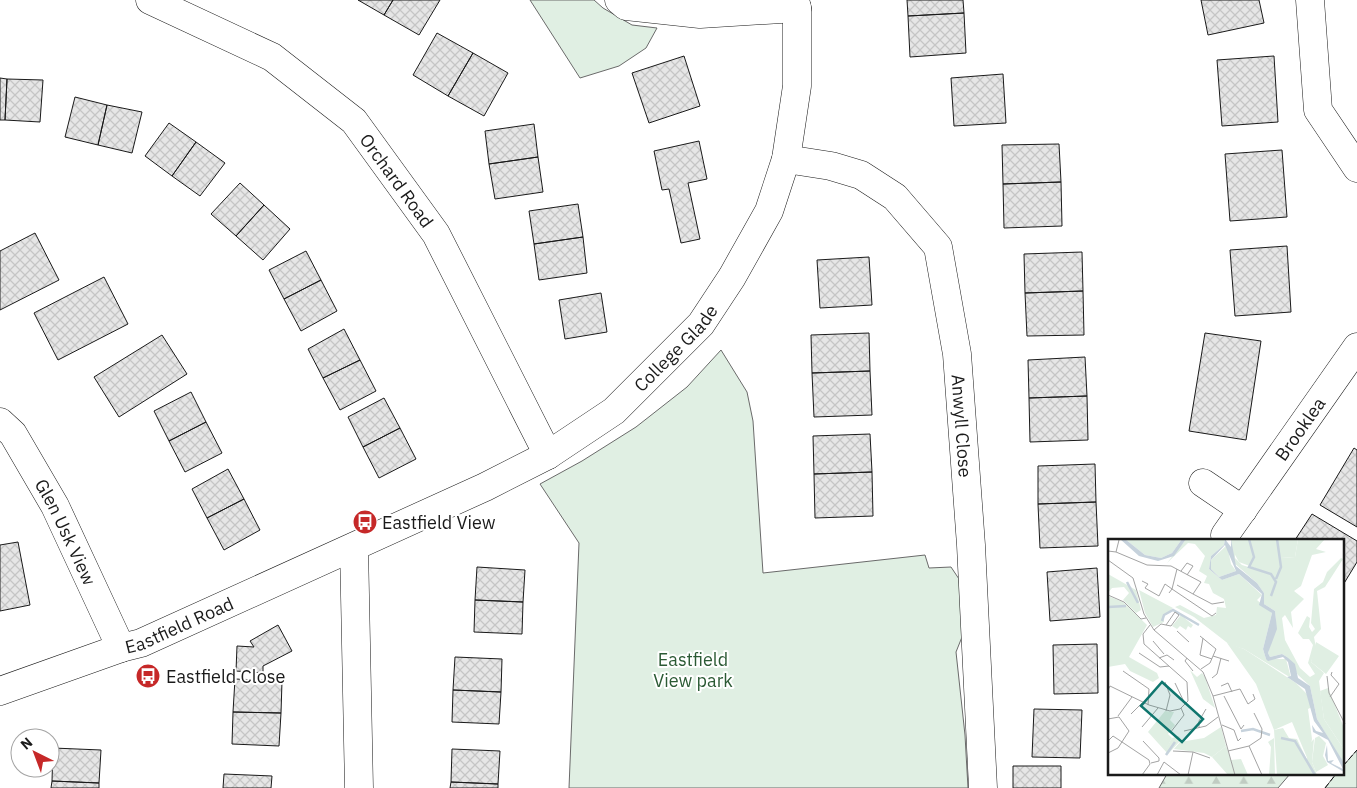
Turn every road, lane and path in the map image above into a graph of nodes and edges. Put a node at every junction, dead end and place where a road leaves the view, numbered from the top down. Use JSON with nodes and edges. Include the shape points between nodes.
{"nodes":[{"id":1,"x":150,"y":0,"type":"edge"},
{"id":2,"x":618,"y":0,"type":"edge"},
{"id":3,"x":1310,"y":0,"type":"edge"},
{"id":4,"x":796,"y":4,"type":"edge"},
{"id":5,"x":786,"y":159,"type":"junction"},
{"id":6,"x":1357,"y":168,"type":"edge"},
{"id":7,"x":1357,"y":347,"type":"edge"},
{"id":8,"x":0,"y":422,"type":"edge"},
{"id":9,"x":548,"y":454,"type":"junction"},
{"id":10,"x":1203,"y":483,"type":"dead end"},
{"id":11,"x":1243,"y":510,"type":"junction"},
{"id":12,"x":1225,"y":535,"type":"dead end"},
{"id":13,"x":354,"y":547,"type":"junction"},
{"id":14,"x":121,"y":648,"type":"junction"},
{"id":15,"x":0,"y":691,"type":"edge"},
{"id":16,"x":359,"y":788,"type":"edge"},
{"id":17,"x":983,"y":788,"type":"edge"}],
"edges":[{"from":1,"to":9,"type":"street","name":"Orchard Road","via":[[272,57],[354,121],[436,234]]},
{"from":2,"to":4,"type":"street","via":[[626,6],[700,14]]},
{"from":3,"to":6,"type":"street","via":[[1318,110]]},
{"from":4,"to":5,"type":"street","name":"College Glade","via":[[797,86]]},
{"from":5,"to":9,"type":"street","name":"College Glade","via":[[769,212],[701,324],[614,411]]},
{"from":5,"to":17,"type":"street","name":"Anwyll Close","via":[[831,166],[861,175],[895,197],[938,247],[957,354],[971,545]]},
{"from":7,"to":11,"type":"street","name":"Brooklea"},
{"from":8,"to":14,"type":"street","name":"Glen Usk View","via":[[14,434],[55,506]]},
{"from":9,"to":13,"type":"street","name":"College Glade","via":[[485,488]]},
{"from":10,"to":11,"type":"street"},
{"from":11,"to":12,"type":"street","name":"Brooklea"},
{"from":13,"to":14,"type":"street","name":"Eastfield Road","via":[[141,643]]},
{"from":13,"to":16,"type":"street"},
{"from":14,"to":15,"type":"street","name":"Eastfield Road"}]}
